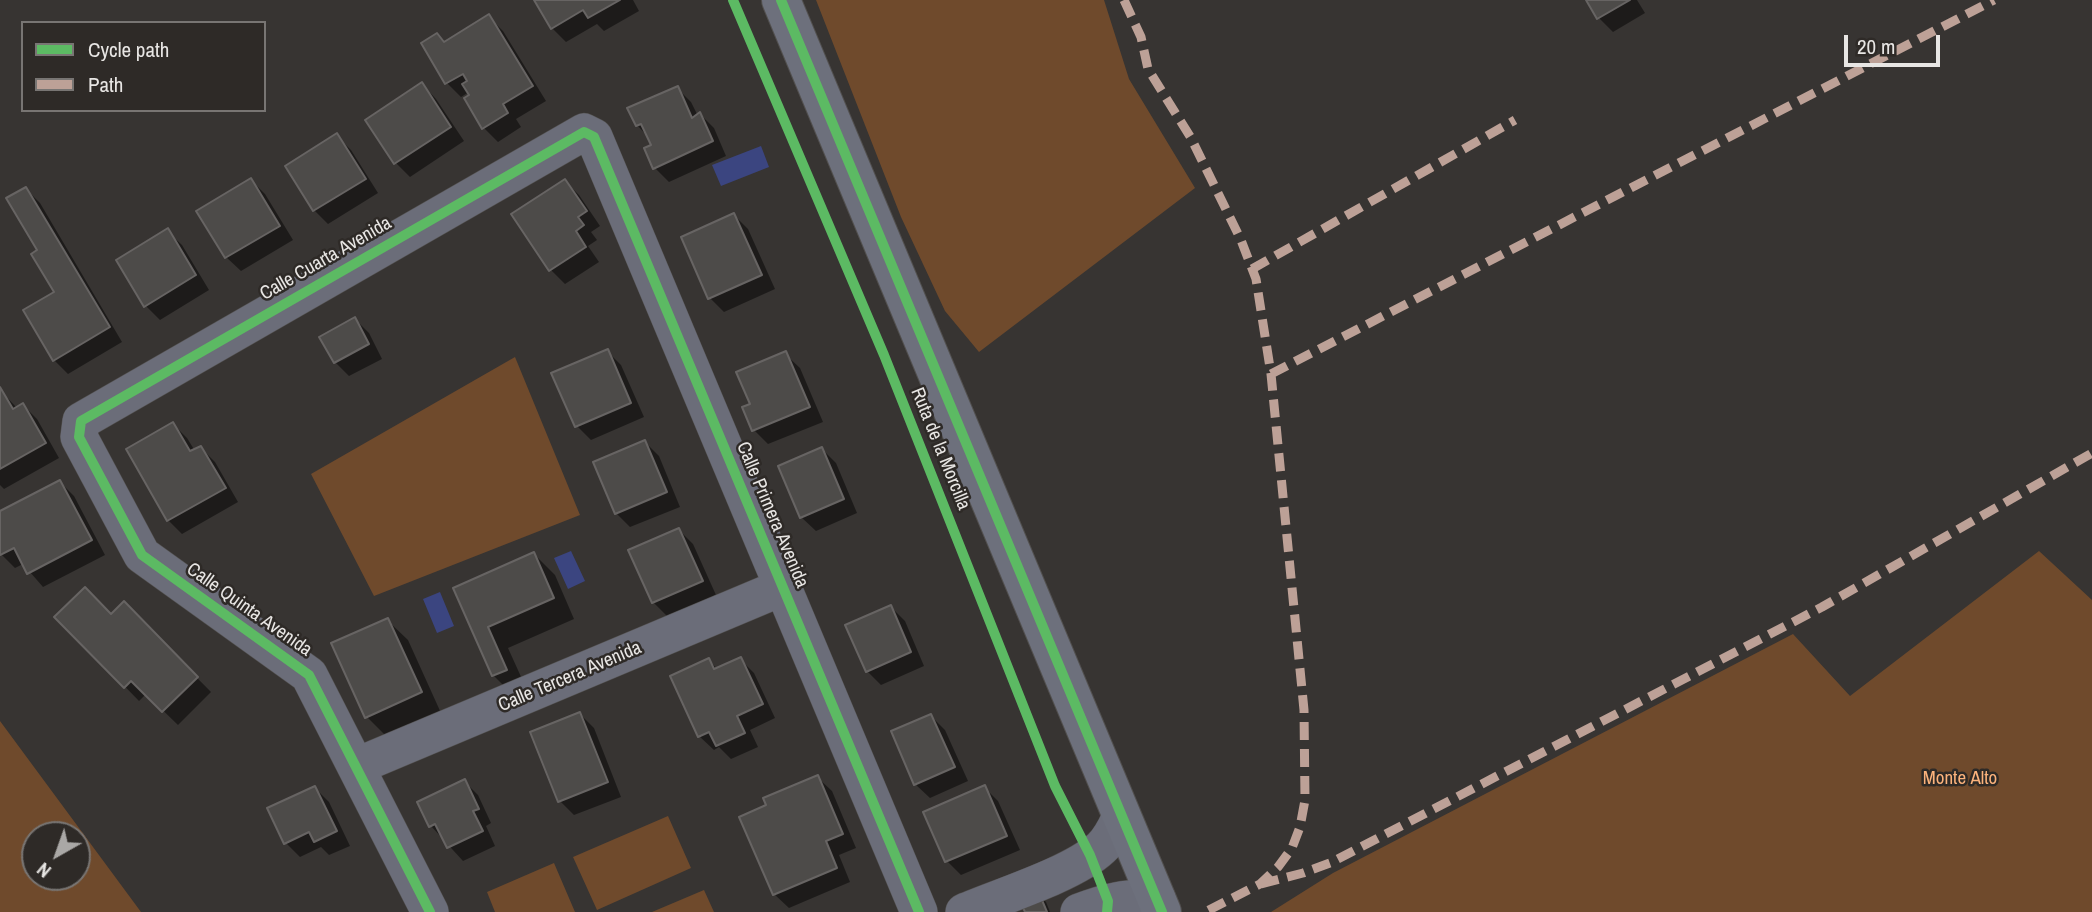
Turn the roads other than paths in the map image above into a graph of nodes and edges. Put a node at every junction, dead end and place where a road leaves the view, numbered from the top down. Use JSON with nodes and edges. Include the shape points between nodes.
{"nodes":[{"id":1,"x":781,"y":0,"type":"edge"},
{"id":2,"x":590,"y":133,"type":"joint"},
{"id":3,"x":80,"y":422,"type":"joint"},
{"id":4,"x":783,"y":587,"type":"junction"},
{"id":5,"x":357,"y":766,"type":"junction"},
{"id":6,"x":1121,"y":816,"type":"junction"},
{"id":7,"x":1159,"y":905,"type":"edge"},
{"id":8,"x":430,"y":912,"type":"edge"},
{"id":9,"x":919,"y":912,"type":"edge"},
{"id":10,"x":964,"y":912,"type":"edge"},
{"id":11,"x":1079,"y":912,"type":"edge"}],
"edges":[{"from":1,"to":6,"type":"main road"},
{"from":2,"to":3,"type":"street","name":"Calle Cuarta Avenida","via":[[584,132]]},
{"from":2,"to":4,"type":"street","name":"Calle Primera Avenida"},
{"from":3,"to":5,"type":"street","name":"Calle Quinta Avenida","via":[[79,437],[142,555],[309,675]]},
{"from":4,"to":5,"type":"street","name":"Calle Tercera Avenida"},
{"from":4,"to":9,"type":"street","name":"Calle Primera Avenida"},
{"from":5,"to":8,"type":"street","name":"Calle Quinta Avenida"},
{"from":6,"to":7,"type":"main road"},
{"from":6,"to":10,"type":"street","via":[[1100,849],[1077,865]]},
{"from":7,"to":11,"type":"street","via":[[1130,897]]}]}
